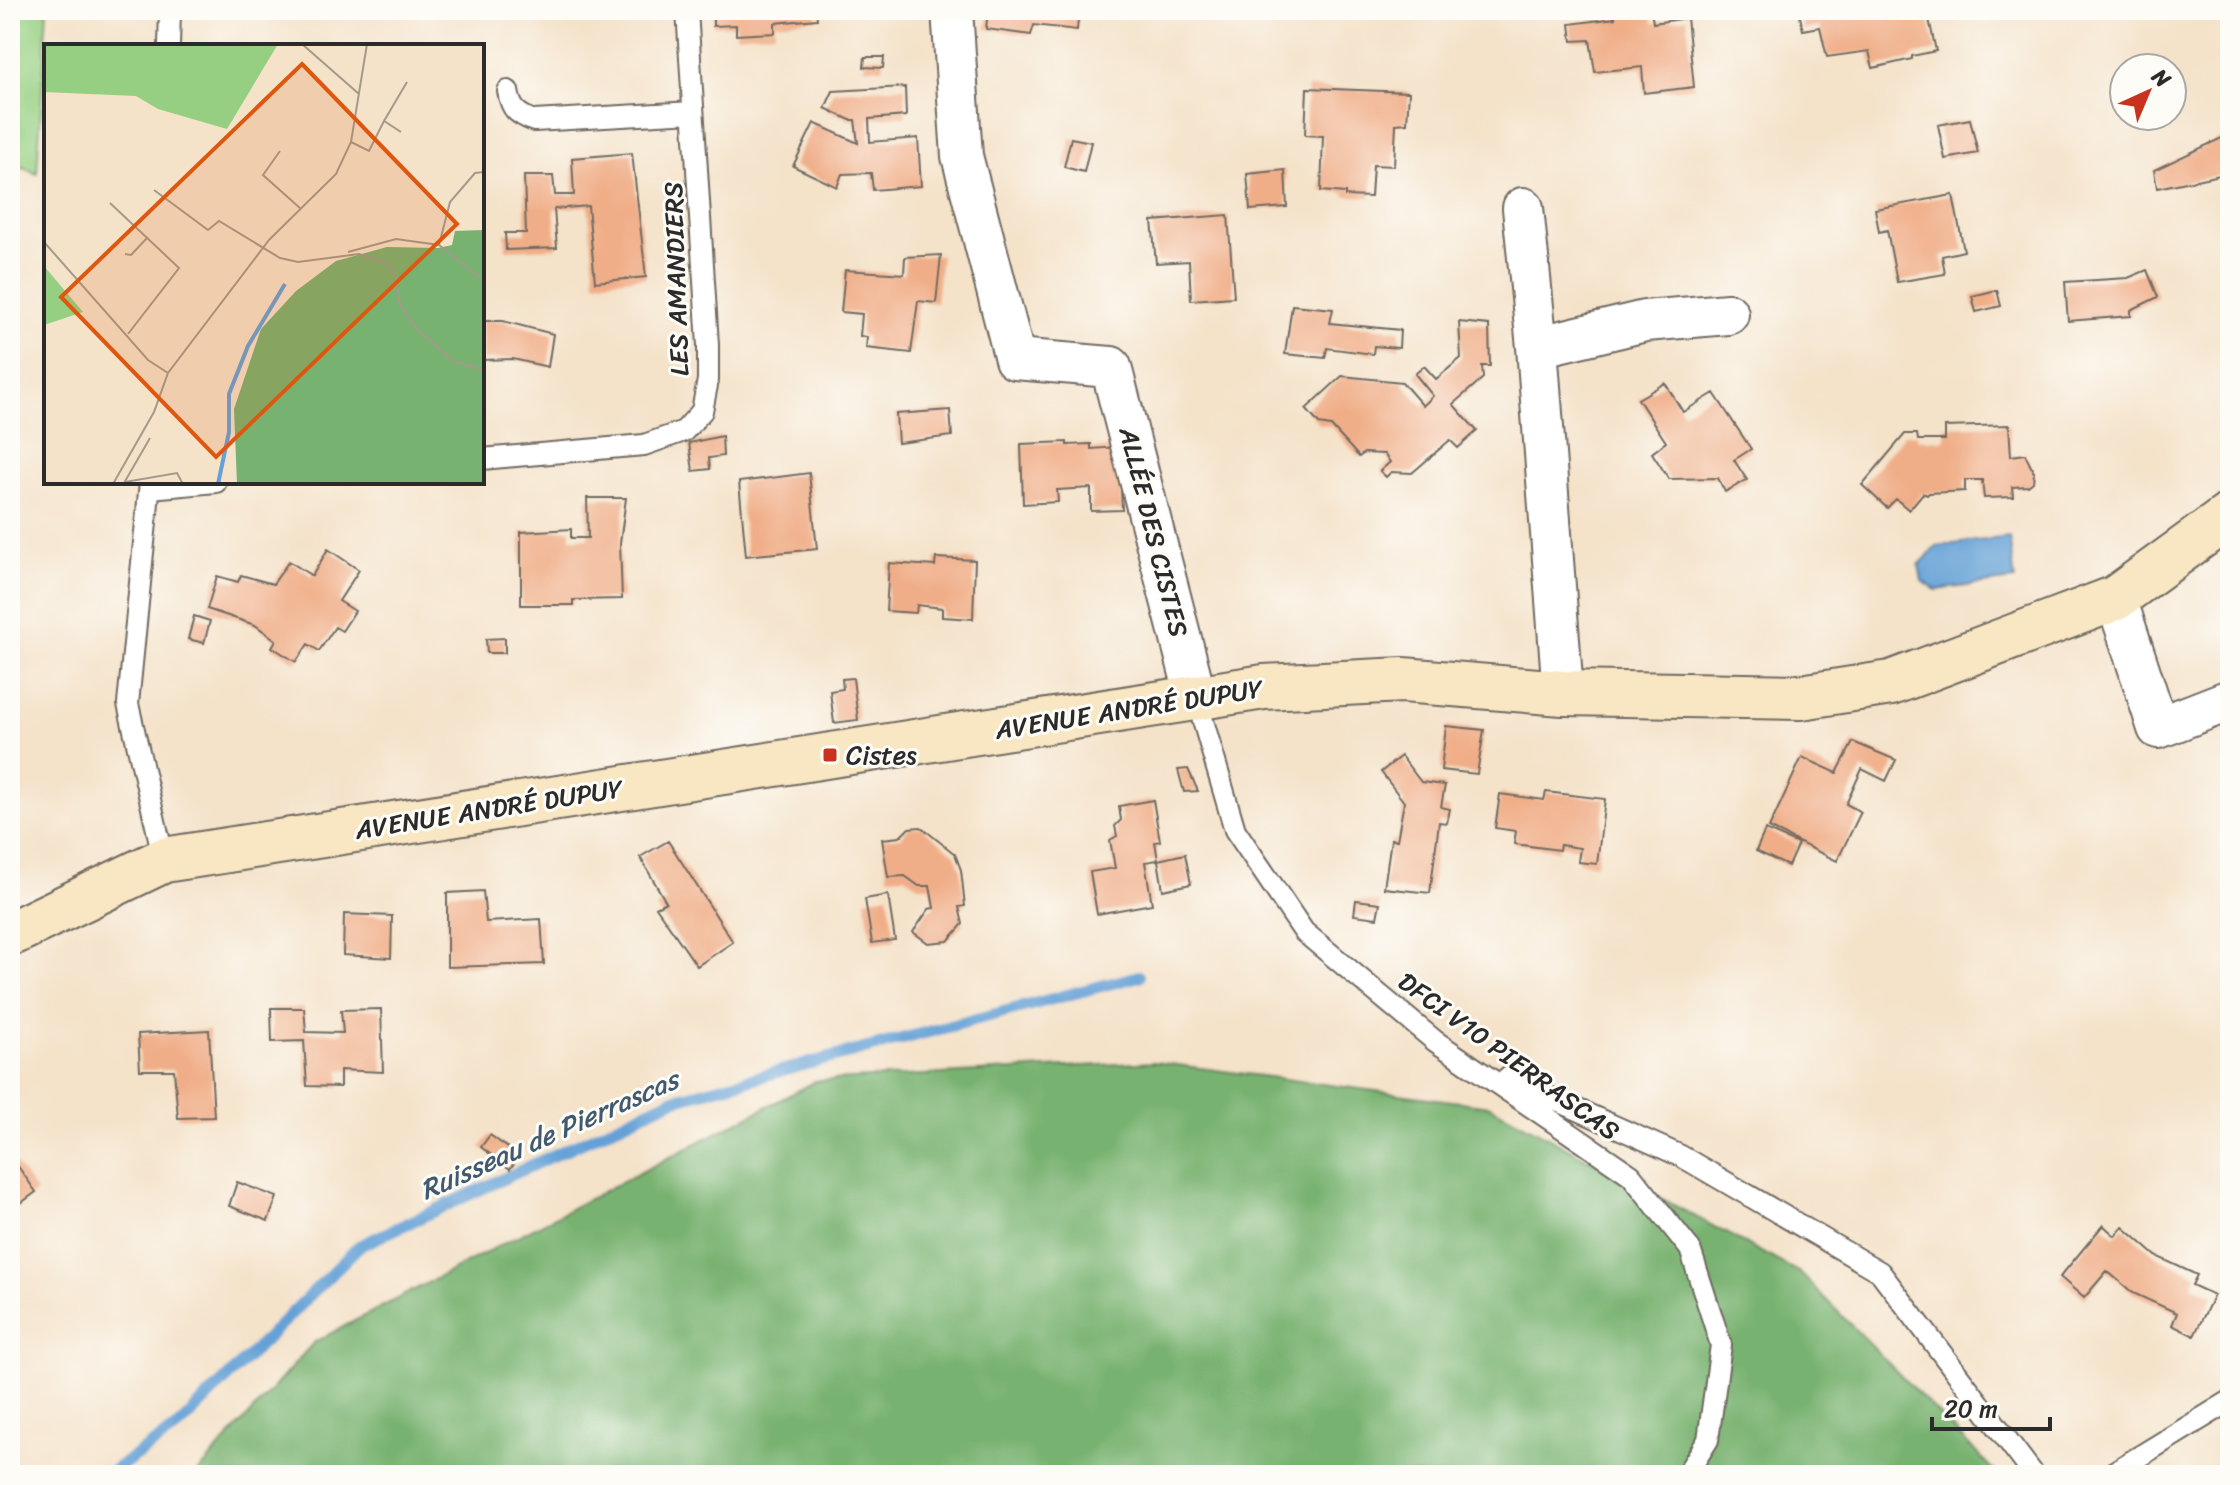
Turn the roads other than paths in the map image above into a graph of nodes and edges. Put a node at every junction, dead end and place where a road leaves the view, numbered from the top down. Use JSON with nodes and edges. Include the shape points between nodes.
{"nodes":[{"id":1,"x":170,"y":10,"type":"edge"},
{"id":2,"x":687,"y":10,"type":"edge"},
{"id":3,"x":952,"y":10,"type":"edge"},
{"id":4,"x":169,"y":44,"type":"edge"},
{"id":5,"x":508,"y":91,"type":"dead end"},
{"id":6,"x":693,"y":112,"type":"junction"},
{"id":7,"x":1523,"y":208,"type":"dead end"},
{"id":8,"x":1728,"y":314,"type":"dead end"},
{"id":9,"x":1537,"y":347,"type":"junction"},
{"id":10,"x":484,"y":459,"type":"edge"},
{"id":11,"x":172,"y":484,"type":"edge"},
{"id":12,"x":150,"y":485,"type":"edge"},
{"id":13,"x":2230,"y":515,"type":"edge"},
{"id":14,"x":2116,"y":598,"type":"junction"},
{"id":15,"x":1563,"y":693,"type":"junction"},
{"id":16,"x":1196,"y":697,"type":"junction"},
{"id":17,"x":2230,"y":700,"type":"edge"},
{"id":18,"x":164,"y":860,"type":"junction"},
{"id":19,"x":10,"y":934,"type":"edge"},
{"id":20,"x":1463,"y":1059,"type":"junction"},
{"id":21,"x":2230,"y":1401,"type":"edge"},
{"id":22,"x":1686,"y":1475,"type":"edge"},
{"id":23,"x":2034,"y":1475,"type":"edge"},
{"id":24,"x":2109,"y":1475,"type":"edge"}],
"edges":[{"from":1,"to":4,"type":"lane"},
{"from":2,"to":6,"type":"lane","name":"LES AMANDIERS"},
{"from":3,"to":16,"type":"street","name":"ALLÉE DES CISTES","via":[[962,156],[1015,359],[1111,367]]},
{"from":5,"to":6,"type":"lane","via":[[519,114],[534,121]]},
{"from":6,"to":10,"type":"lane","name":"LES AMANDIERS","via":[[708,345],[702,411],[684,431],[644,445]]},
{"from":7,"to":9,"type":"street"},
{"from":8,"to":9,"type":"street","via":[[1645,321]]},
{"from":9,"to":15,"type":"street"},
{"from":11,"to":12,"type":"lane"},
{"from":12,"to":18,"type":"lane","via":[[128,704]]},
{"from":13,"to":14,"type":"street","name":"AVENUE ANDRÉ DUPUY"},
{"from":14,"to":15,"type":"street","name":"AVENUE ANDRÉ DUPUY","via":[[1891,683],[1801,697]]},
{"from":14,"to":17,"type":"street","via":[[2158,728]]},
{"from":15,"to":16,"type":"street","name":"AVENUE ANDRÉ DUPUY","via":[[1403,680],[1264,687]]},
{"from":16,"to":18,"type":"street","name":"AVENUE ANDRÉ DUPUY"},
{"from":16,"to":20,"type":"lane","name":"DFCI V10 PIERRASCAS","via":[[1235,830],[1304,932]]},
{"from":18,"to":19,"type":"street","name":"AVENUE ANDRÉ DUPUY"},
{"from":20,"to":22,"type":"lane","name":"DFCI V10 PIERRASCAS","via":[[1631,1175],[1690,1249],[1721,1345],[1708,1440]]},
{"from":20,"to":23,"type":"lane","via":[[1681,1156],[1880,1272]]},
{"from":21,"to":24,"type":"lane"}]}
